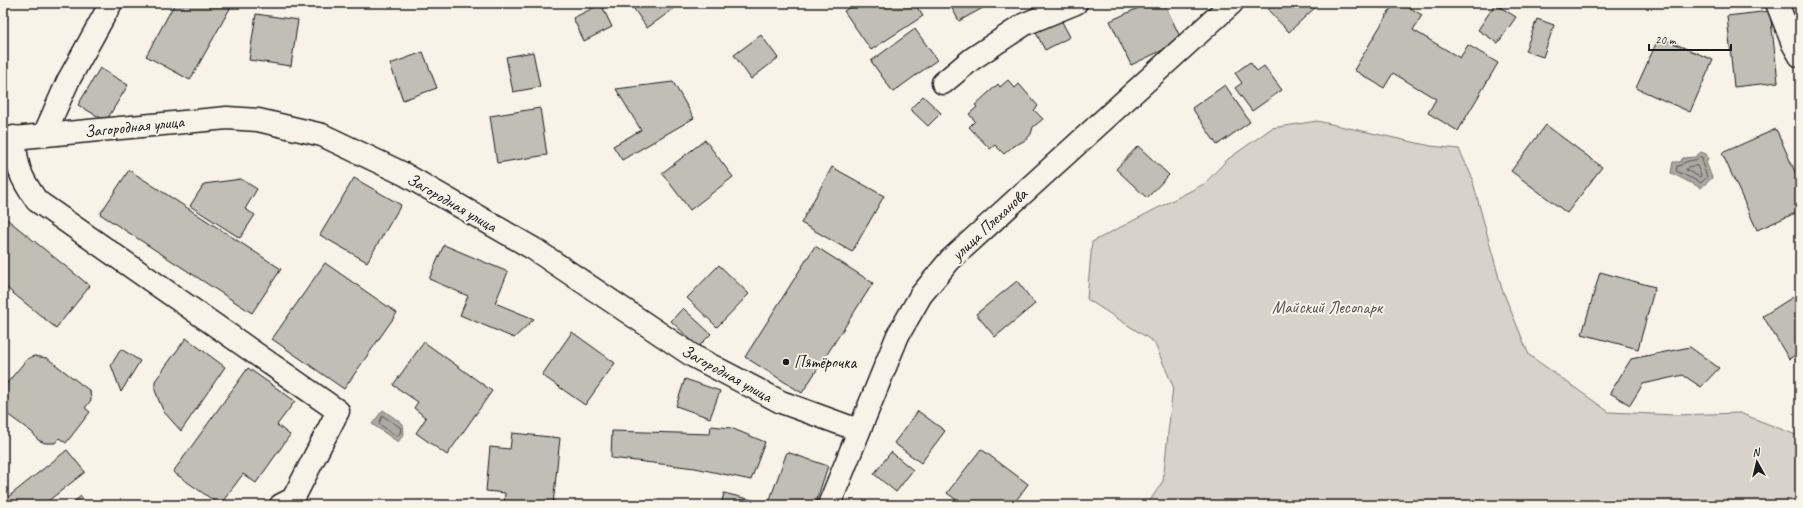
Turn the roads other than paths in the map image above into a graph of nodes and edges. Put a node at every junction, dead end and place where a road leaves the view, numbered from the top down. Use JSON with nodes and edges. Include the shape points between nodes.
{"nodes":[{"id":1,"x":111,"y":3,"type":"edge"},
{"id":2,"x":1076,"y":3,"type":"edge"},
{"id":3,"x":1232,"y":3,"type":"edge"},
{"id":4,"x":1778,"y":3,"type":"edge"},
{"id":5,"x":1800,"y":56,"type":"edge"},
{"id":6,"x":943,"y":83,"type":"dead end"},
{"id":7,"x":44,"y":135,"type":"junction"},
{"id":8,"x":8,"y":138,"type":"edge"},
{"id":9,"x":858,"y":430,"type":"junction"},
{"id":10,"x":282,"y":505,"type":"edge"},
{"id":11,"x":829,"y":505,"type":"edge"}],
"edges":[{"from":1,"to":7,"type":"street","via":[[68,81]]},
{"from":2,"to":6,"type":"street","via":[[1026,24],[972,59]]},
{"from":3,"to":9,"type":"street","name":"улица Плеханова","via":[[950,260],[921,295],[898,335]]},
{"from":4,"to":5,"type":"street"},
{"from":7,"to":8,"type":"street","name":"Загородная улица"},
{"from":7,"to":9,"type":"street","name":"Загородная улица","via":[[227,118],[258,120],[322,135],[404,174],[534,249],[693,356],[781,402]]},
{"from":8,"to":10,"type":"street","via":[[23,182],[37,201],[338,411],[293,499]]},
{"from":9,"to":11,"type":"street","name":"улица Плеханова"}]}
